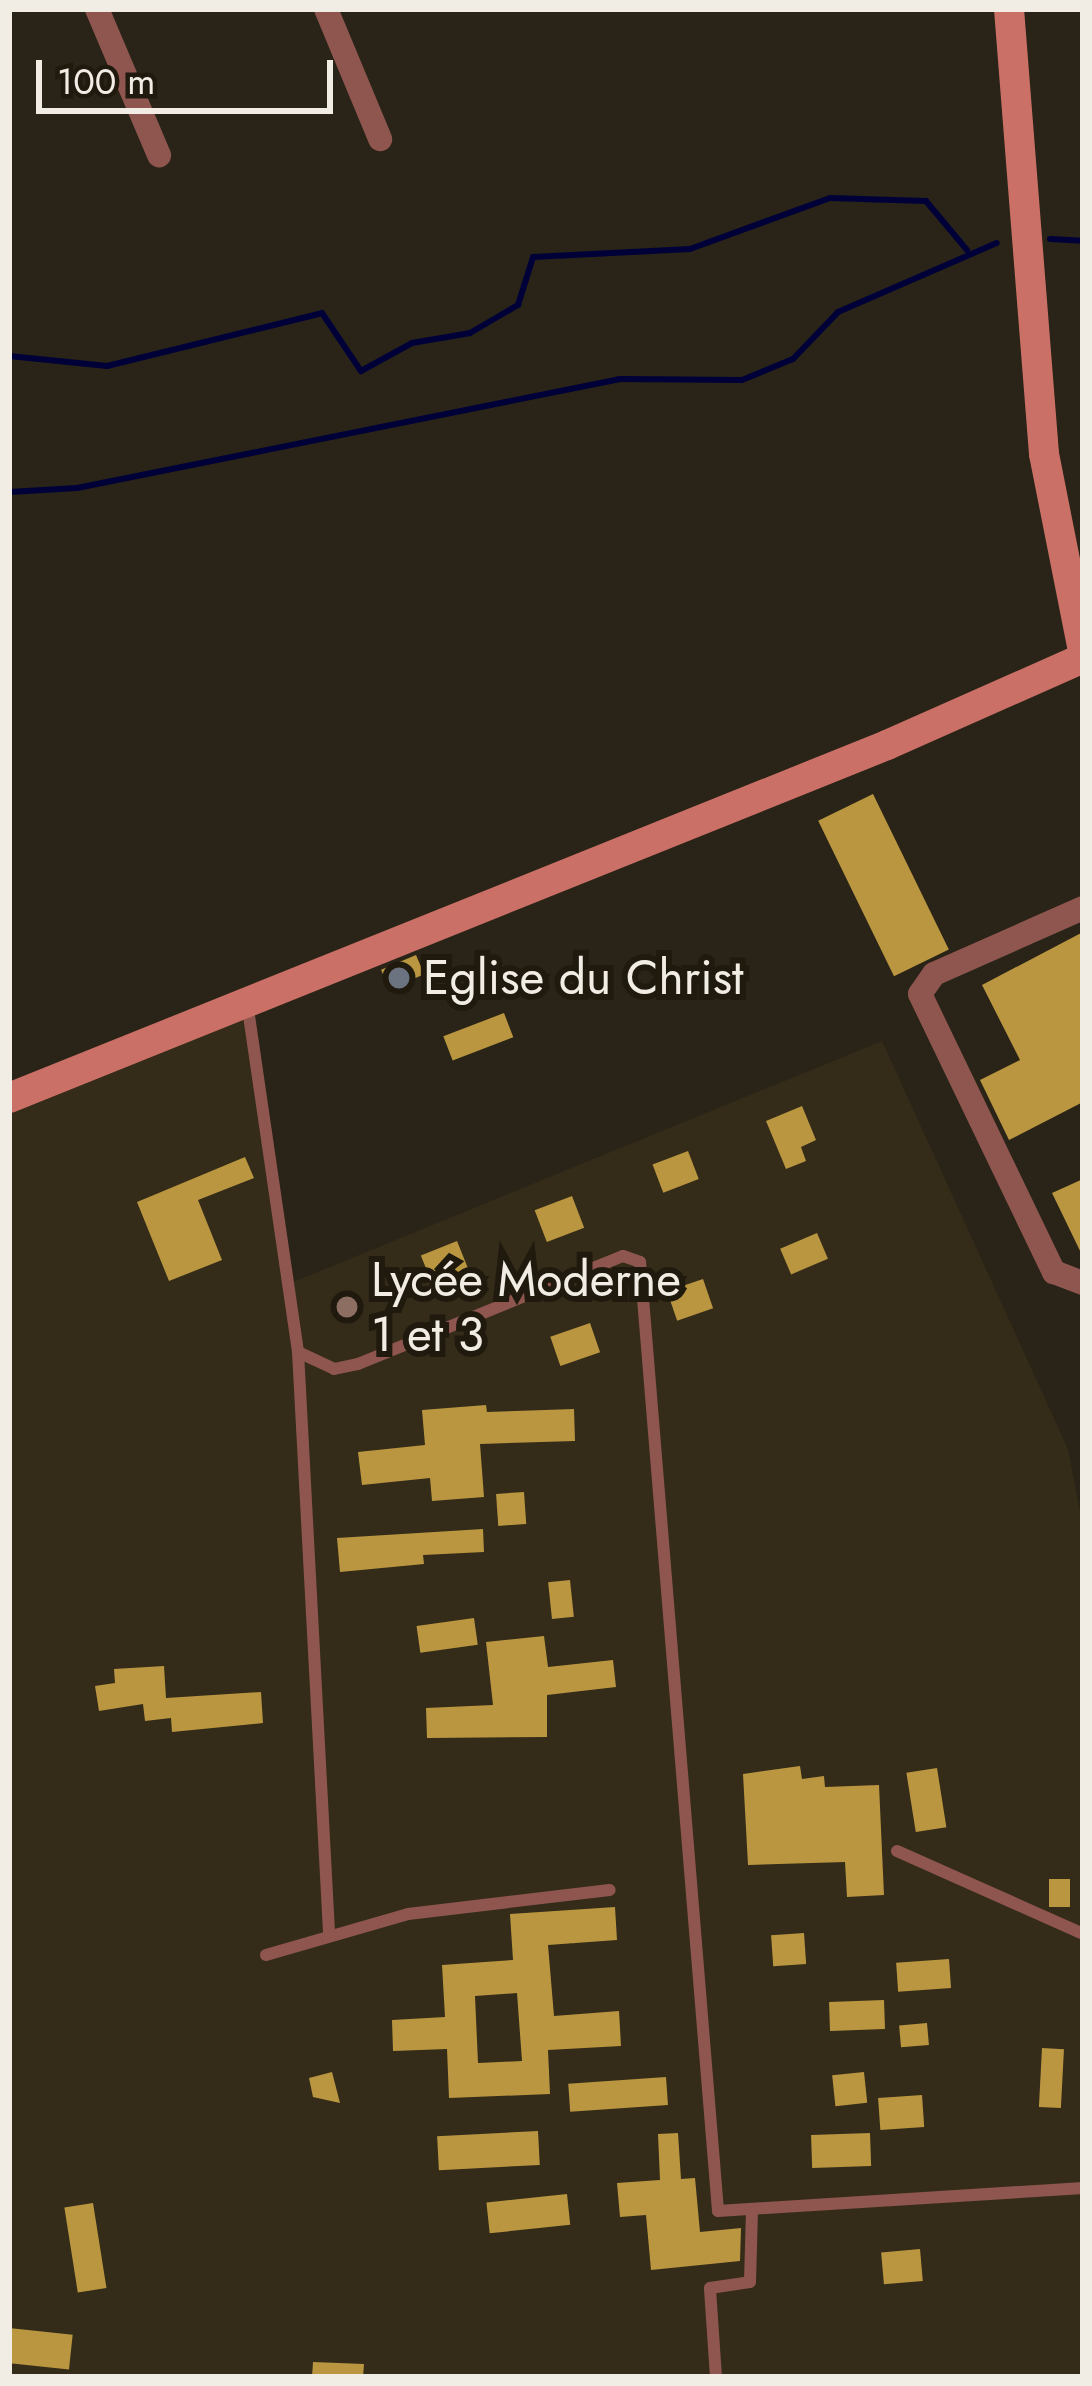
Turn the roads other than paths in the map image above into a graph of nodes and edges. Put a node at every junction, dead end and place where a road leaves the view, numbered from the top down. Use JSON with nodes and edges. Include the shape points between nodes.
{"nodes":[{"id":1,"x":97,"y":9,"type":"edge"},
{"id":2,"x":326,"y":9,"type":"edge"},
{"id":3,"x":1009,"y":9,"type":"edge"},
{"id":4,"x":380,"y":139,"type":"dead end"},
{"id":5,"x":159,"y":155,"type":"dead end"},
{"id":6,"x":1083,"y":654,"type":"edge"},
{"id":7,"x":1083,"y":908,"type":"edge"},
{"id":8,"x":247,"y":1002,"type":"junction"},
{"id":9,"x":9,"y":1098,"type":"edge"},
{"id":10,"x":1083,"y":1283,"type":"edge"},
{"id":11,"x":298,"y":1352,"type":"junction"},
{"id":12,"x":897,"y":1851,"type":"dead end"},
{"id":13,"x":610,"y":1890,"type":"dead end"},
{"id":14,"x":328,"y":1932,"type":"junction"},
{"id":15,"x":1083,"y":1934,"type":"edge"},
{"id":16,"x":266,"y":1955,"type":"dead end"},
{"id":17,"x":1083,"y":2188,"type":"edge"},
{"id":18,"x":752,"y":2211,"type":"junction"},
{"id":19,"x":716,"y":2377,"type":"edge"}],
"edges":[{"from":1,"to":5,"type":"street"},
{"from":2,"to":4,"type":"street"},
{"from":3,"to":6,"type":"street","via":[[1044,454]]},
{"from":6,"to":8,"type":"street","via":[[887,745]]},
{"from":7,"to":10,"type":"street","via":[[934,974],[920,994],[1054,1272]]},
{"from":8,"to":9,"type":"street"},
{"from":8,"to":11,"type":"lane"},
{"from":11,"to":14,"type":"lane"},
{"from":11,"to":18,"type":"lane","via":[[334,1369],[358,1364],[622,1256],[640,1262],[718,2211]]},
{"from":12,"to":15,"type":"lane"},
{"from":13,"to":14,"type":"lane","via":[[408,1913]]},
{"from":14,"to":16,"type":"lane"},
{"from":17,"to":18,"type":"lane"},
{"from":18,"to":19,"type":"lane","via":[[753,2276],[710,2288]]}]}
